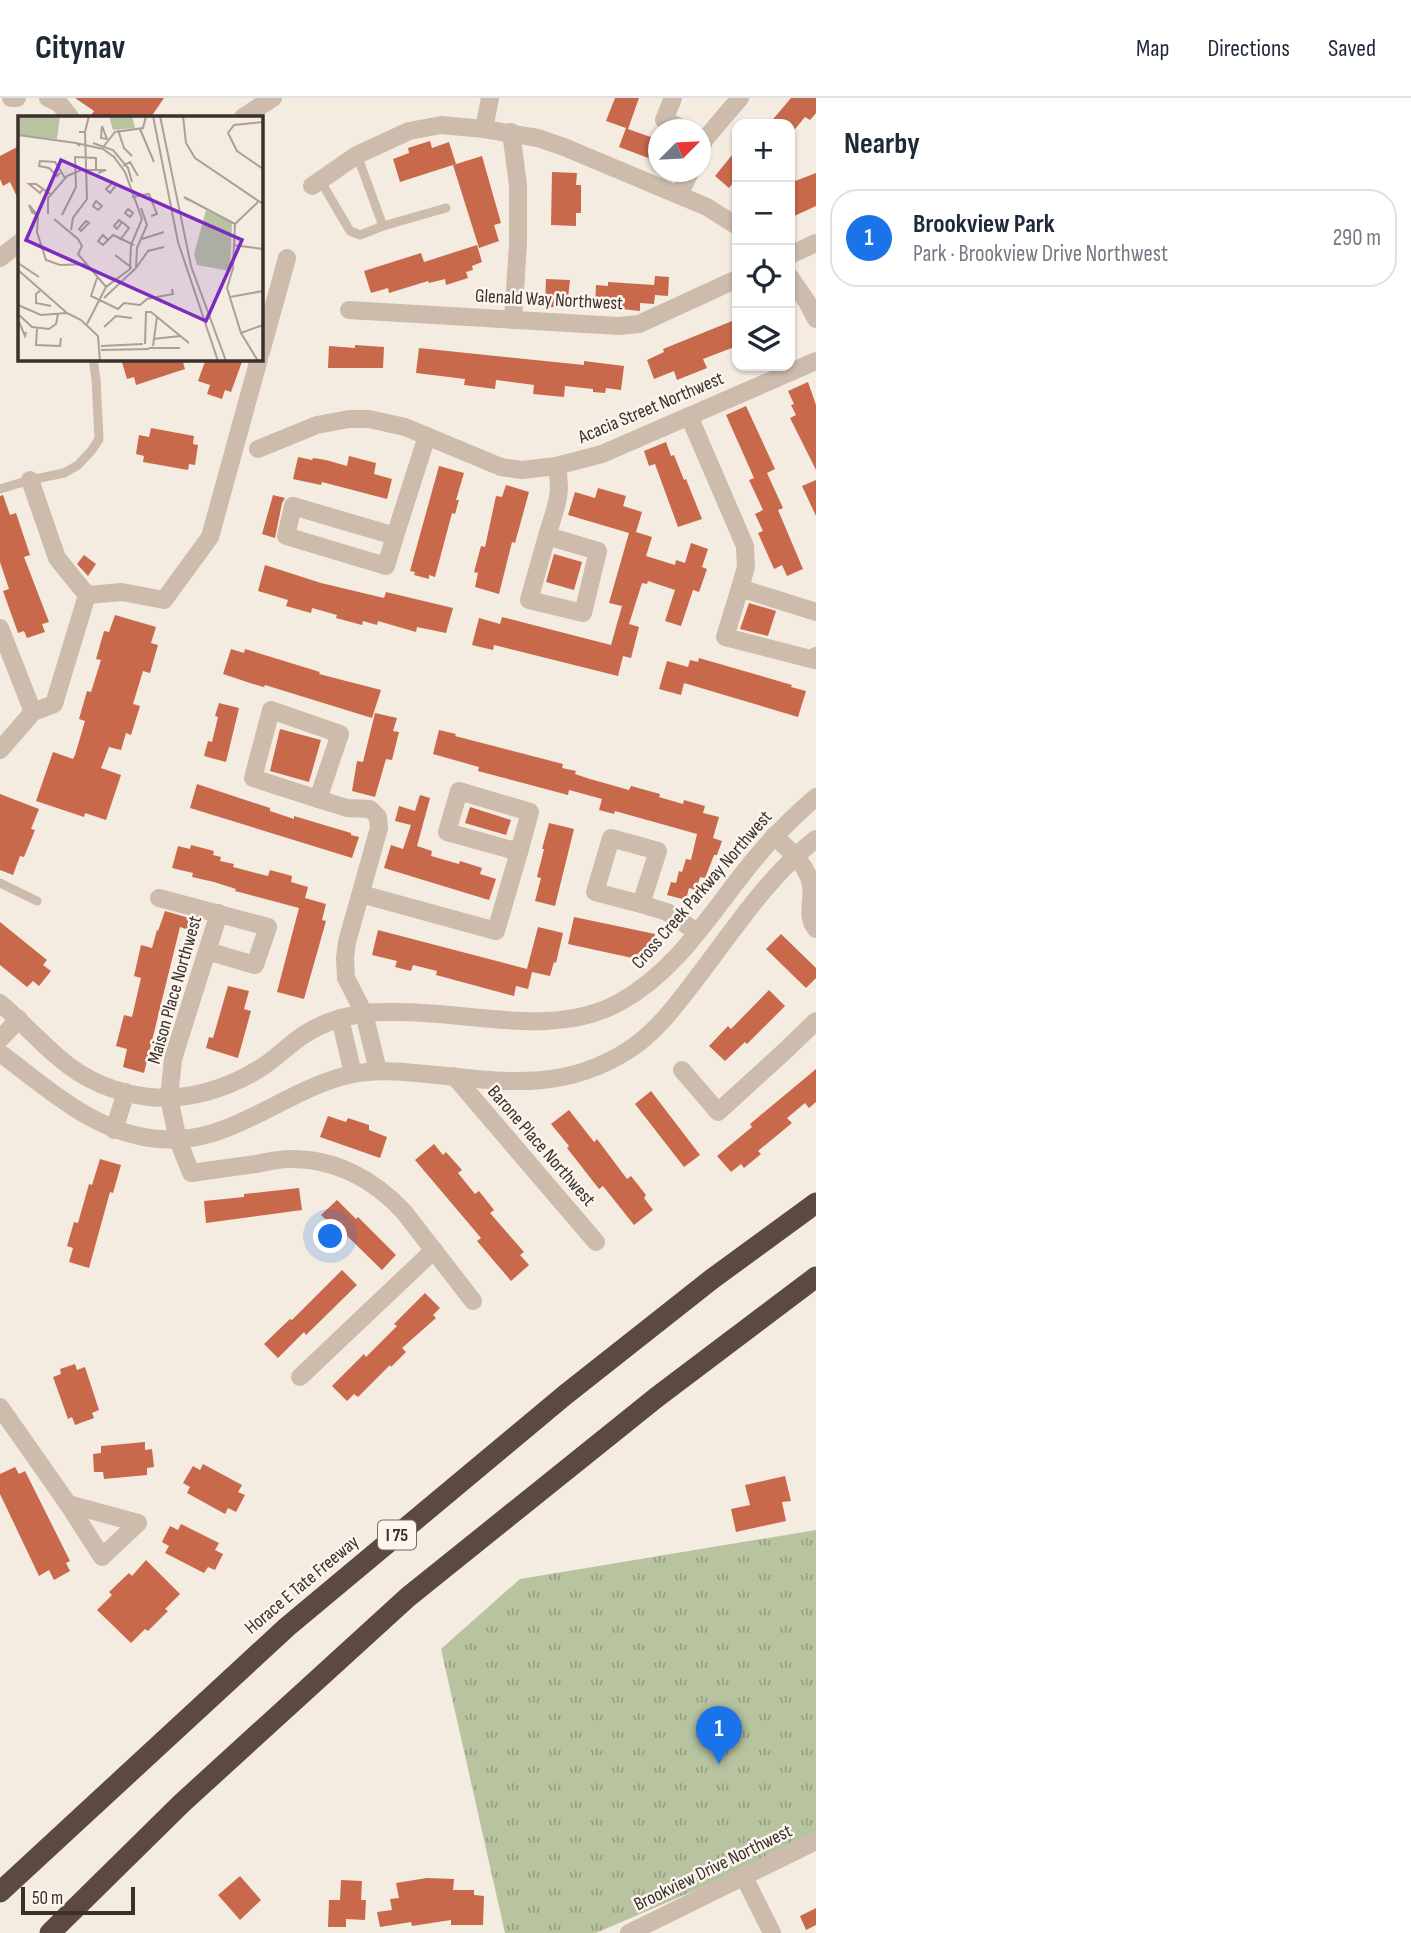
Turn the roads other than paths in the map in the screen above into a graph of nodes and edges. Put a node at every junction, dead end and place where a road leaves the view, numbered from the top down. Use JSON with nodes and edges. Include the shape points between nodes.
{"nodes":[{"id":1,"x":12,"y":98,"type":"edge"},
{"id":2,"x":17,"y":98,"type":"edge"},
{"id":3,"x":48,"y":98,"type":"edge"},
{"id":4,"x":273,"y":98,"type":"edge"},
{"id":5,"x":490,"y":98,"type":"edge"},
{"id":6,"x":673,"y":98,"type":"edge"},
{"id":7,"x":740,"y":98,"type":"edge"},
{"id":8,"x":252,"y":109,"type":"edge"},
{"id":9,"x":69,"y":116,"type":"edge"},
{"id":10,"x":664,"y":119,"type":"edge"},
{"id":11,"x":484,"y":129,"type":"junction"},
{"id":12,"x":711,"y":131,"type":"edge"},
{"id":13,"x":511,"y":132,"type":"junction"},
{"id":14,"x":357,"y":155,"type":"junction"},
{"id":15,"x":685,"y":182,"type":"edge"},
{"id":16,"x":316,"y":183,"type":"joint"},
{"id":17,"x":679,"y":195,"type":"junction"},
{"id":18,"x":446,"y":208,"type":"dead end"},
{"id":19,"x":732,"y":223,"type":"edge"},
{"id":20,"x":383,"y":226,"type":"junction"},
{"id":21,"x":816,"y":243,"type":"edge"},
{"id":22,"x":18,"y":244,"type":"edge"},
{"id":23,"x":795,"y":253,"type":"edge"},
{"id":24,"x":0,"y":258,"type":"edge"},
{"id":25,"x":287,"y":258,"type":"dead end"},
{"id":26,"x":732,"y":281,"type":"edge"},
{"id":27,"x":795,"y":284,"type":"edge"},
{"id":28,"x":349,"y":310,"type":"dead end"},
{"id":29,"x":816,"y":319,"type":"edge"},
{"id":30,"x":513,"y":320,"type":"junction"},
{"id":31,"x":262,"y":348,"type":"edge"},
{"id":32,"x":93,"y":360,"type":"edge"},
{"id":33,"x":259,"y":360,"type":"edge"},
{"id":34,"x":816,"y":361,"type":"edge"},
{"id":35,"x":689,"y":416,"type":"junction"},
{"id":36,"x":427,"y":436,"type":"junction"},
{"id":37,"x":258,"y":449,"type":"dead end"},
{"id":38,"x":556,"y":466,"type":"junction"},
{"id":39,"x":30,"y":480,"type":"junction"},
{"id":40,"x":0,"y":489,"type":"edge"},
{"id":41,"x":395,"y":536,"type":"junction"},
{"id":42,"x":547,"y":537,"type":"junction"},
{"id":43,"x":740,"y":588,"type":"junction"},
{"id":44,"x":87,"y":595,"type":"junction"},
{"id":45,"x":816,"y":612,"type":"edge"},
{"id":46,"x":0,"y":628,"type":"edge"},
{"id":47,"x":816,"y":656,"type":"edge"},
{"id":48,"x":33,"y":712,"type":"junction"},
{"id":49,"x":0,"y":750,"type":"edge"},
{"id":50,"x":816,"y":797,"type":"edge"},
{"id":51,"x":318,"y":799,"type":"junction"},
{"id":52,"x":774,"y":836,"type":"junction"},
{"id":53,"x":816,"y":839,"type":"edge"},
{"id":54,"x":519,"y":852,"type":"junction"},
{"id":55,"x":795,"y":855,"type":"junction"},
{"id":56,"x":0,"y":883,"type":"edge"},
{"id":57,"x":361,"y":894,"type":"junction"},
{"id":58,"x":159,"y":898,"type":"dead end"},
{"id":59,"x":37,"y":901,"type":"dead end"},
{"id":60,"x":641,"y":904,"type":"dead end"},
{"id":61,"x":219,"y":913,"type":"junction"},
{"id":62,"x":816,"y":929,"type":"edge"},
{"id":63,"x":696,"y":932,"type":"junction"},
{"id":64,"x":207,"y":951,"type":"junction"},
{"id":65,"x":0,"y":1003,"type":"edge"},
{"id":66,"x":364,"y":1013,"type":"junction"},
{"id":67,"x":340,"y":1018,"type":"junction"},
{"id":68,"x":19,"y":1019,"type":"junction"},
{"id":69,"x":816,"y":1021,"type":"edge"},
{"id":70,"x":0,"y":1039,"type":"edge"},
{"id":71,"x":0,"y":1053,"type":"edge"},
{"id":72,"x":682,"y":1070,"type":"dead end"},
{"id":73,"x":378,"y":1071,"type":"junction"},
{"id":74,"x":353,"y":1074,"type":"junction"},
{"id":75,"x":454,"y":1076,"type":"junction"},
{"id":76,"x":126,"y":1092,"type":"junction"},
{"id":77,"x":169,"y":1098,"type":"junction"},
{"id":78,"x":114,"y":1130,"type":"junction"},
{"id":79,"x":178,"y":1140,"type":"junction"},
{"id":80,"x":816,"y":1203,"type":"edge"},
{"id":81,"x":596,"y":1242,"type":"dead end"},
{"id":82,"x":434,"y":1250,"type":"junction"},
{"id":83,"x":816,"y":1277,"type":"edge"},
{"id":84,"x":473,"y":1301,"type":"dead end"},
{"id":85,"x":300,"y":1377,"type":"dead end"},
{"id":86,"x":0,"y":1407,"type":"edge"},
{"id":87,"x":68,"y":1504,"type":"dead end"},
{"id":88,"x":816,"y":1841,"type":"edge"},
{"id":89,"x":744,"y":1877,"type":"junction"},
{"id":90,"x":0,"y":1892,"type":"edge"},
{"id":91,"x":50,"y":1933,"type":"edge"},
{"id":92,"x":629,"y":1933,"type":"edge"},
{"id":93,"x":772,"y":1933,"type":"edge"}],
"edges":[{"from":1,"to":2,"type":"street"},
{"from":3,"to":9,"type":"street","via":[[60,103]]},
{"from":4,"to":8,"type":"street"},
{"from":5,"to":11,"type":"street"},
{"from":6,"to":10,"type":"street"},
{"from":7,"to":12,"type":"street"},
{"from":11,"to":13,"type":"street"},
{"from":11,"to":14,"type":"street","via":[[425,127]]},
{"from":13,"to":17,"type":"street","via":[[564,146]]},
{"from":13,"to":30,"type":"street","via":[[518,185]]},
{"from":14,"to":16,"type":"street"},
{"from":14,"to":20,"type":"lane"},
{"from":15,"to":17,"type":"street"},
{"from":16,"to":20,"type":"lane","via":[[350,231],[360,234]]},
{"from":17,"to":19,"type":"street"},
{"from":18,"to":20,"type":"lane"},
{"from":21,"to":23,"type":"street"},
{"from":22,"to":24,"type":"street"},
{"from":25,"to":31,"type":"street"},
{"from":26,"to":30,"type":"street","name":"Glenald Way Northwest","via":[[639,324]]},
{"from":27,"to":29,"type":"street"},
{"from":28,"to":30,"type":"street","name":"Glenald Way Northwest"},
{"from":32,"to":39,"type":"lane","via":[[99,439],[78,466]]},
{"from":33,"to":44,"type":"street","via":[[210,537],[164,600],[122,592]]},
{"from":34,"to":35,"type":"street","name":"Acacia Street Northwest"},
{"from":35,"to":38,"type":"street","name":"Acacia Street Northwest","via":[[602,454]]},
{"from":35,"to":43,"type":"street","via":[[745,546]]},
{"from":36,"to":37,"type":"street","name":"Acacia Street Northwest","via":[[387,422],[349,419],[317,425]]},
{"from":36,"to":38,"type":"street","name":"Acacia Street Northwest","via":[[502,467]]},
{"from":36,"to":41,"type":"street"},
{"from":38,"to":42,"type":"street","via":[[560,491]]},
{"from":39,"to":40,"type":"lane"},
{"from":39,"to":44,"type":"street","via":[[57,558]]},
{"from":41,"to":41,"type":"street","via":[[386,566],[286,536],[293,506]]},
{"from":42,"to":42,"type":"street","via":[[529,600],[583,613],[598,551]]},
{"from":43,"to":45,"type":"street"},
{"from":43,"to":47,"type":"street","via":[[724,637],[815,660]]},
{"from":44,"to":48,"type":"street","via":[[54,704]]},
{"from":46,"to":48,"type":"street"},
{"from":48,"to":49,"type":"street"},
{"from":50,"to":52,"type":"street","name":"Cross Creek Parkway Northwest"},
{"from":51,"to":51,"type":"street","via":[[341,734],[271,710],[253,778]]},
{"from":51,"to":57,"type":"street","via":[[370,809],[378,817]]},
{"from":52,"to":55,"type":"street"},
{"from":52,"to":63,"type":"street","name":"Cross Creek Parkway Northwest"},
{"from":53,"to":55,"type":"street"},
{"from":54,"to":54,"type":"street","via":[[447,832],[459,790],[530,812]]},
{"from":54,"to":57,"type":"street","via":[[496,931]]},
{"from":55,"to":62,"type":"street","via":[[811,883],[810,914]]},
{"from":55,"to":75,"type":"street","via":[[668,1015],[627,1051],[592,1069],[551,1080]]},
{"from":56,"to":59,"type":"lane"},
{"from":57,"to":66,"type":"street","via":[[345,958],[346,978]]},
{"from":58,"to":61,"type":"street","name":"Maison Place Northwest"},
{"from":60,"to":63,"type":"street","via":[[667,912]]},
{"from":61,"to":64,"type":"street","name":"Maison Place Northwest"},
{"from":61,"to":64,"type":"street","via":[[268,927],[255,965]]},
{"from":63,"to":66,"type":"street","name":"Cross Creek Parkway Northwest","via":[[647,986],[618,1004],[583,1017],[537,1022],[415,1012]]},
{"from":64,"to":77,"type":"street","name":"Maison Place Northwest","via":[[173,1059]]},
{"from":65,"to":68,"type":"street","name":"Cross Creek Parkway Northwest"},
{"from":66,"to":67,"type":"street","name":"Cross Creek Parkway Northwest"},
{"from":66,"to":73,"type":"street"},
{"from":67,"to":74,"type":"street"},
{"from":67,"to":77,"type":"street","name":"Cross Creek Parkway Northwest","via":[[306,1034],[236,1082]]},
{"from":68,"to":70,"type":"street"},
{"from":68,"to":76,"type":"street","name":"Cross Creek Parkway Northwest","via":[[58,1058],[89,1079]]},
{"from":69,"to":72,"type":"street","via":[[718,1112]]},
{"from":71,"to":78,"type":"street","via":[[78,1110]]},
{"from":73,"to":74,"type":"street"},
{"from":73,"to":75,"type":"street"},
{"from":74,"to":79,"type":"street","via":[[315,1086],[227,1130]]},
{"from":75,"to":81,"type":"street","name":"Barone Place Northwest"},
{"from":76,"to":77,"type":"street","name":"Cross Creek Parkway Northwest"},
{"from":76,"to":78,"type":"street"},
{"from":77,"to":79,"type":"street","name":"Maison Place Northwest"},
{"from":78,"to":79,"type":"street"},
{"from":79,"to":82,"type":"street","name":"Maison Place Northwest","via":[[191,1173],[288,1159],[350,1171],[392,1199]]},
{"from":80,"to":90,"type":"highway","name":"Horace E Tate Freeway","number":"I 75","via":[[565,1395],[287,1627]]},
{"from":82,"to":84,"type":"street"},
{"from":82,"to":85,"type":"street"},
{"from":83,"to":91,"type":"highway","via":[[657,1397],[408,1597],[182,1803]]},
{"from":86,"to":87,"type":"street"},
{"from":88,"to":89,"type":"street","name":"Brookview Drive Northwest"},
{"from":89,"to":92,"type":"street","name":"Brookview Drive Northwest"},
{"from":89,"to":93,"type":"street"}]}
